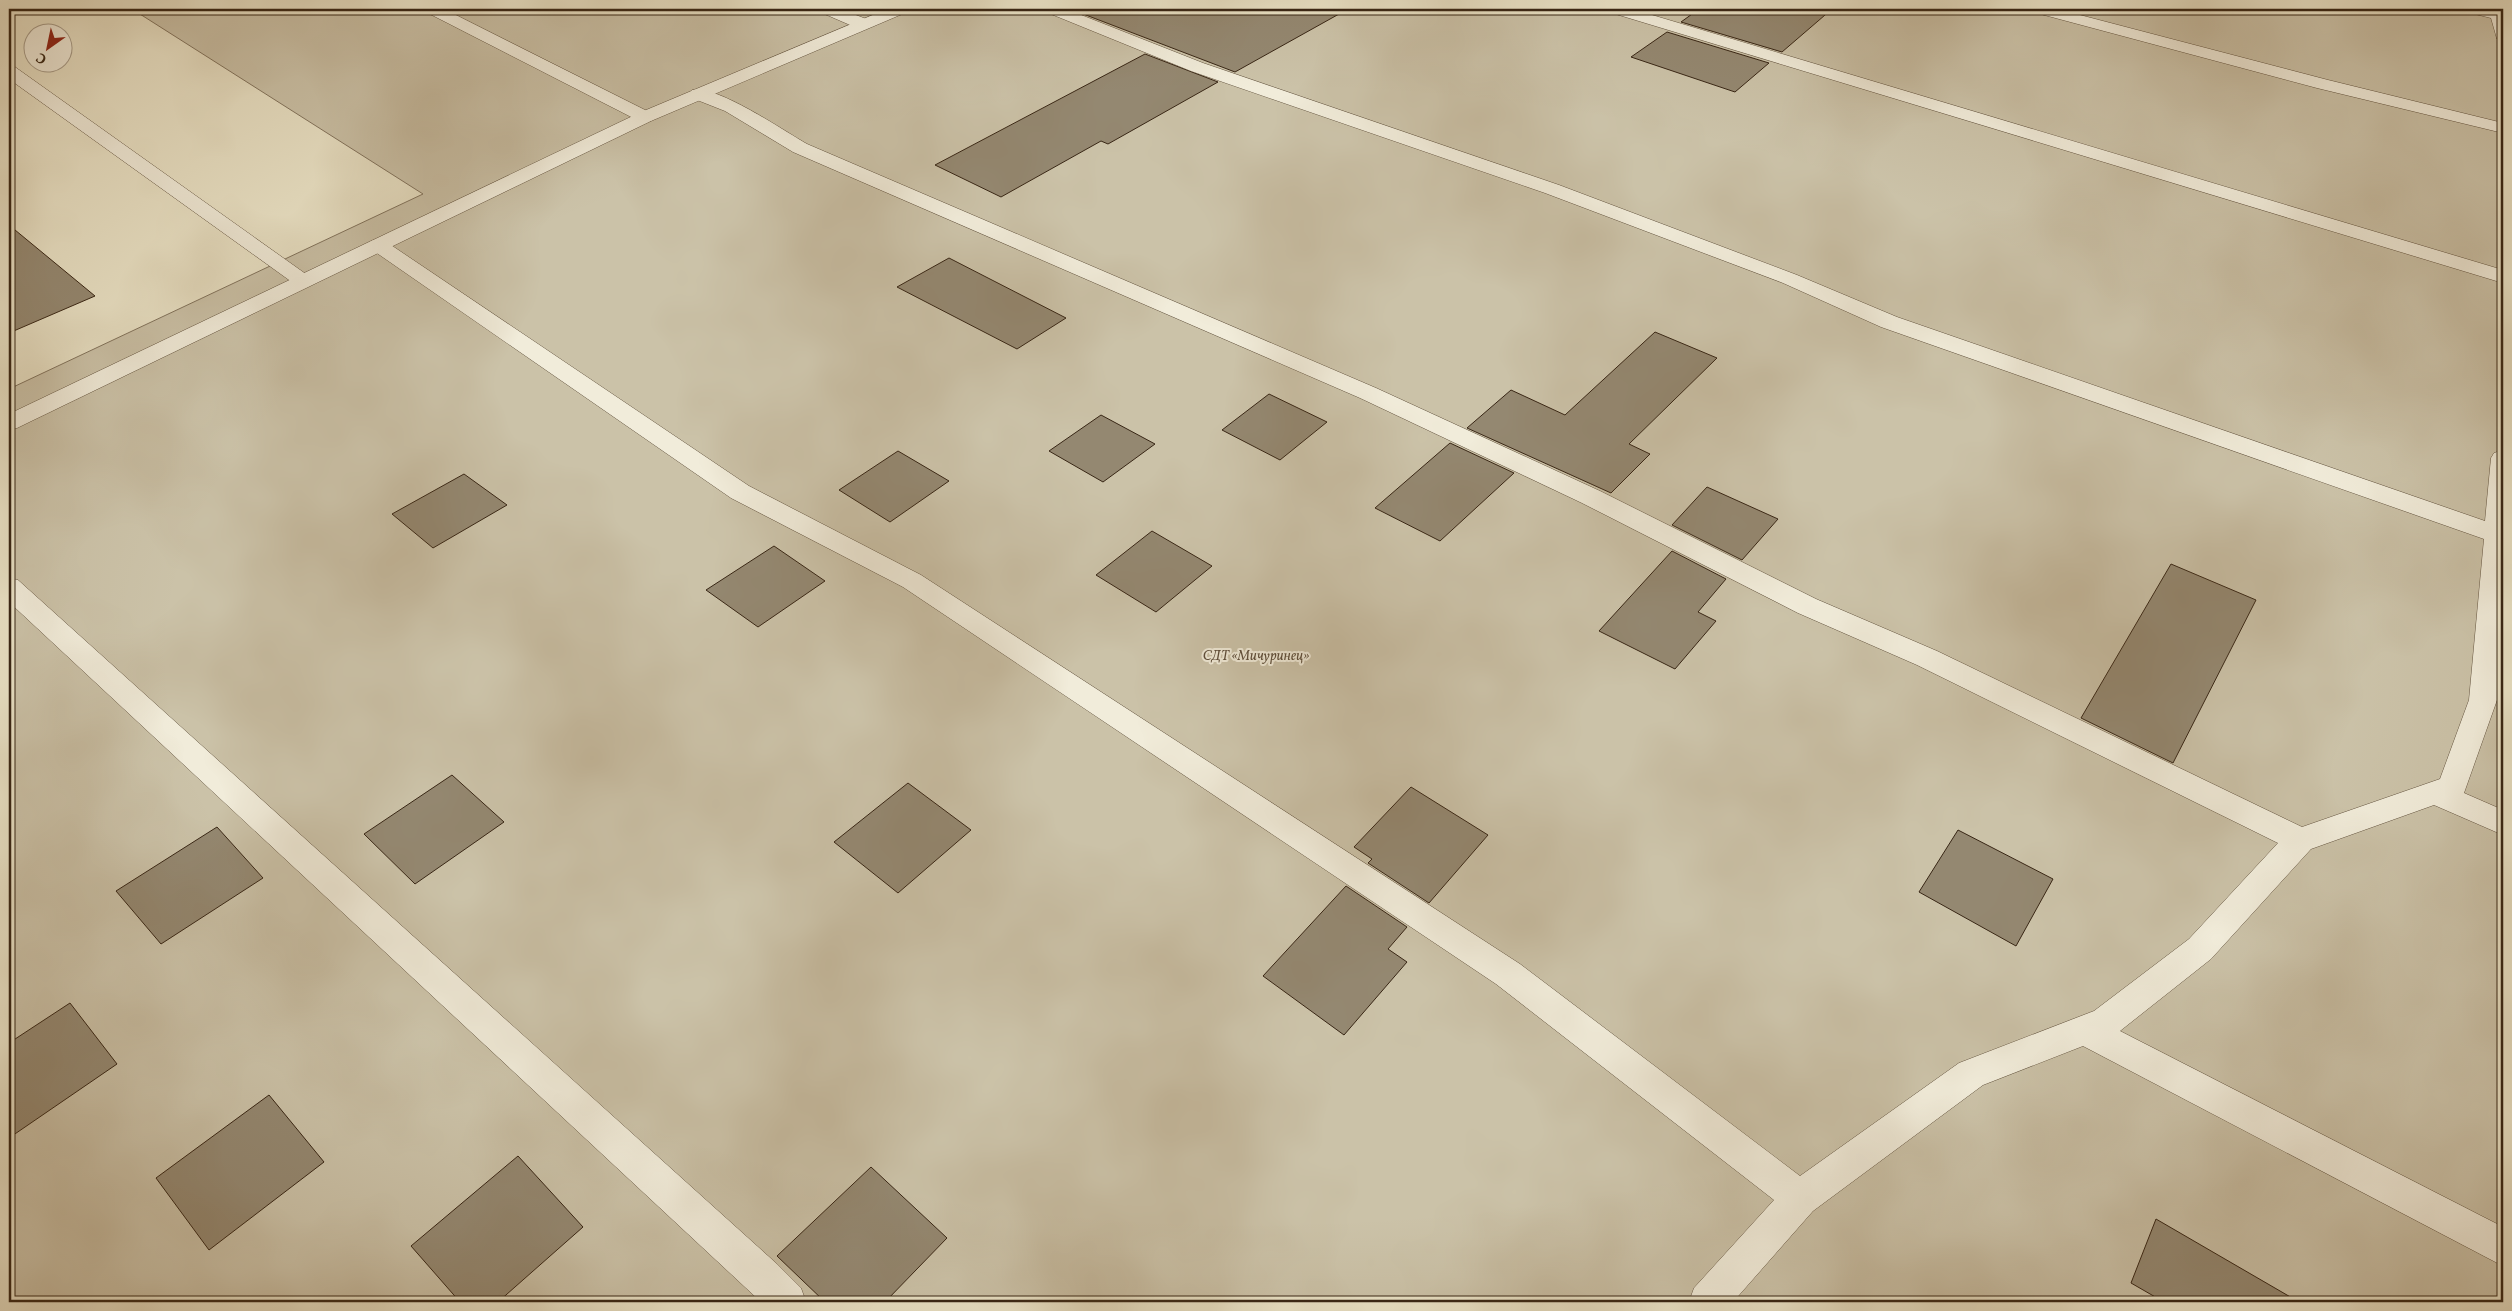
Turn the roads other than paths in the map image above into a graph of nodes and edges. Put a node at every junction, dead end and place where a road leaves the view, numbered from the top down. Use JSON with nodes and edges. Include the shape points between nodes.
{"nodes":[{"id":1,"x":432,"y":9,"type":"edge"},
{"id":2,"x":826,"y":9,"type":"edge"},
{"id":3,"x":901,"y":9,"type":"edge"},
{"id":4,"x":1052,"y":9,"type":"edge"},
{"id":5,"x":1615,"y":9,"type":"edge"},
{"id":6,"x":2039,"y":9,"type":"edge"},
{"id":7,"x":2473,"y":9,"type":"edge"},
{"id":8,"x":2501,"y":15,"type":"edge"},
{"id":9,"x":863,"y":24,"type":"junction"},
{"id":10,"x":2503,"y":35,"type":"edge"},
{"id":11,"x":9,"y":71,"type":"edge"},
{"id":12,"x":698,"y":94,"type":"junction"},
{"id":13,"x":645,"y":117,"type":"junction"},
{"id":14,"x":2503,"y":128,"type":"edge"},
{"id":15,"x":378,"y":245,"type":"junction"},
{"id":16,"x":2503,"y":277,"type":"edge"},
{"id":17,"x":303,"y":281,"type":"junction"},
{"id":18,"x":9,"y":423,"type":"edge"},
{"id":19,"x":2503,"y":458,"type":"edge"},
{"id":20,"x":2496,"y":534,"type":"junction"},
{"id":21,"x":9,"y":587,"type":"edge"},
{"id":22,"x":2435,"y":793,"type":"junction"},
{"id":23,"x":2503,"y":823,"type":"edge"},
{"id":24,"x":2300,"y":840,"type":"junction"},
{"id":25,"x":2084,"y":1030,"type":"junction"},
{"id":26,"x":1800,"y":1198,"type":"junction"},
{"id":27,"x":2503,"y":1247,"type":"edge"},
{"id":28,"x":787,"y":1302,"type":"edge"},
{"id":29,"x":1708,"y":1302,"type":"edge"}],
"edges":[{"from":1,"to":13,"type":"street"},
{"from":2,"to":9,"type":"street"},
{"from":3,"to":9,"type":"street"},
{"from":4,"to":20,"type":"street","via":[[1197,67],[1552,188],[1790,279],[1889,322]]},
{"from":5,"to":16,"type":"street"},
{"from":6,"to":14,"type":"street"},
{"from":7,"to":8,"type":"street"},
{"from":8,"to":10,"type":"street"},
{"from":9,"to":12,"type":"street"},
{"from":11,"to":17,"type":"street"},
{"from":12,"to":13,"type":"street"},
{"from":12,"to":24,"type":"street","via":[[732,107],[800,148],[1368,393],[1555,480],[1807,606],[1927,658]]},
{"from":13,"to":15,"type":"street"},
{"from":15,"to":17,"type":"street"},
{"from":15,"to":26,"type":"street","via":[[740,492],[912,581],[1508,974]]},
{"from":17,"to":18,"type":"street"},
{"from":19,"to":20,"type":"street"},
{"from":20,"to":22,"type":"street","via":[[2483,700],[2452,787]]},
{"from":21,"to":28,"type":"street","via":[[764,1277]]},
{"from":22,"to":23,"type":"street"},
{"from":22,"to":24,"type":"street"},
{"from":24,"to":25,"type":"street","via":[[2200,949],[2106,1022]]},
{"from":25,"to":26,"type":"street","via":[[1971,1074]]},
{"from":25,"to":27,"type":"street"},
{"from":26,"to":29,"type":"street"}]}
